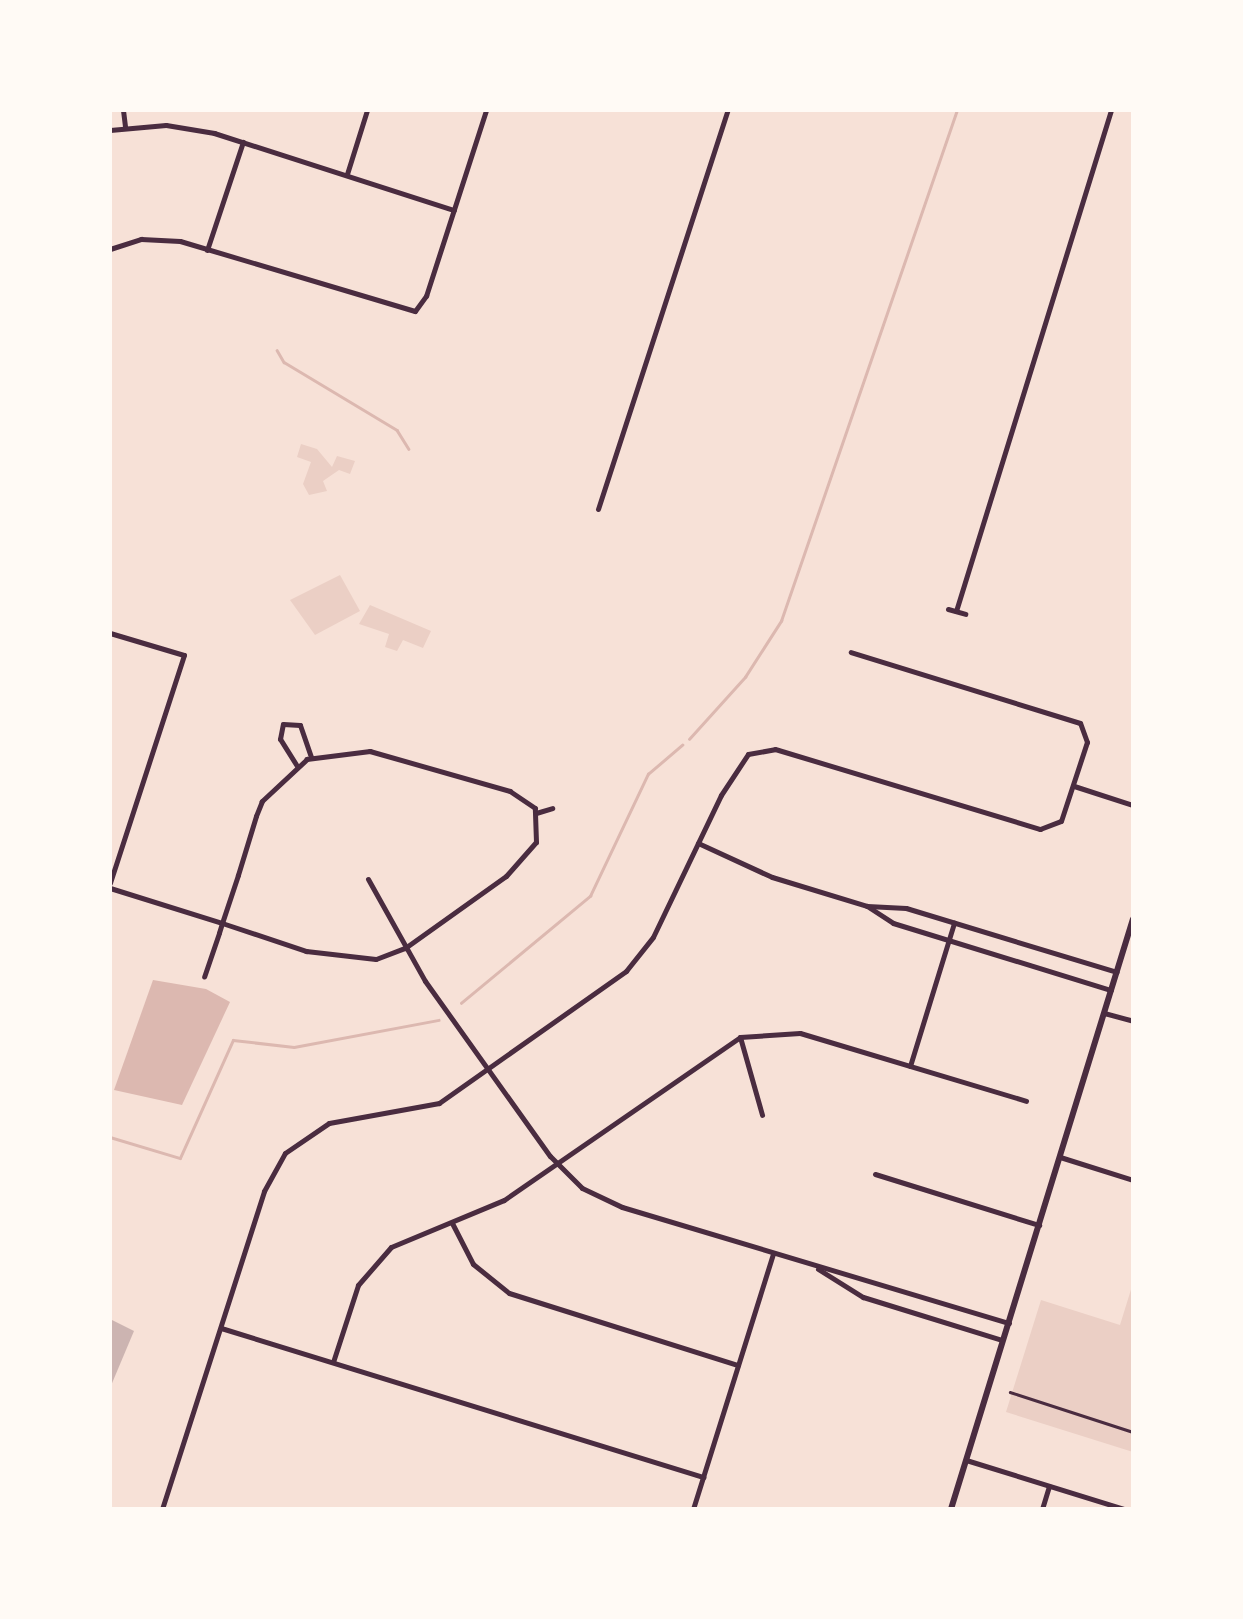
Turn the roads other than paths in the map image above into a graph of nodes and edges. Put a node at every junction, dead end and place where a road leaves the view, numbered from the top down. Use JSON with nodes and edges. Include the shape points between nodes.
{"nodes":[{"id":1,"x":122,"y":110,"type":"edge"},
{"id":2,"x":367,"y":110,"type":"edge"},
{"id":3,"x":486,"y":110,"type":"edge"},
{"id":4,"x":728,"y":110,"type":"edge"},
{"id":5,"x":1111,"y":110,"type":"edge"},
{"id":6,"x":126,"y":128,"type":"junction"},
{"id":7,"x":110,"y":130,"type":"edge"},
{"id":8,"x":243,"y":142,"type":"junction"},
{"id":9,"x":346,"y":175,"type":"junction"},
{"id":10,"x":454,"y":210,"type":"junction"},
{"id":11,"x":110,"y":249,"type":"edge"},
{"id":12,"x":208,"y":250,"type":"junction"},
{"id":13,"x":598,"y":509,"type":"dead end"},
{"id":14,"x":964,"y":614,"type":"dead end"},
{"id":15,"x":110,"y":633,"type":"edge"},
{"id":16,"x":852,"y":652,"type":"dead end"},
{"id":17,"x":312,"y":757,"type":"junction"},
{"id":18,"x":297,"y":766,"type":"junction"},
{"id":19,"x":1074,"y":786,"type":"junction"},
{"id":20,"x":1133,"y":804,"type":"edge"},
{"id":21,"x":552,"y":808,"type":"dead end"},
{"id":22,"x":536,"y":813,"type":"junction"},
{"id":23,"x":698,"y":842,"type":"junction"},
{"id":24,"x":368,"y":879,"type":"dead end"},
{"id":25,"x":110,"y":885,"type":"edge"},
{"id":26,"x":867,"y":906,"type":"junction"},
{"id":27,"x":1133,"y":920,"type":"edge"},
{"id":28,"x":222,"y":923,"type":"junction"},
{"id":29,"x":954,"y":924,"type":"junction"},
{"id":30,"x":948,"y":941,"type":"junction"},
{"id":31,"x":1024,"y":945,"type":"junction"},
{"id":32,"x":405,"y":948,"type":"junction"},
{"id":33,"x":1019,"y":962,"type":"junction"},
{"id":34,"x":1117,"y":972,"type":"junction"},
{"id":35,"x":204,"y":977,"type":"dead end"},
{"id":36,"x":1111,"y":990,"type":"junction"},
{"id":37,"x":1104,"y":1012,"type":"junction"},
{"id":38,"x":1133,"y":1022,"type":"edge"},
{"id":39,"x":740,"y":1037,"type":"junction"},
{"id":40,"x":910,"y":1066,"type":"junction"},
{"id":41,"x":488,"y":1069,"type":"junction"},
{"id":42,"x":1026,"y":1101,"type":"dead end"},
{"id":43,"x":762,"y":1115,"type":"dead end"},
{"id":44,"x":1060,"y":1157,"type":"junction"},
{"id":45,"x":557,"y":1164,"type":"junction"},
{"id":46,"x":875,"y":1174,"type":"dead end"},
{"id":47,"x":1133,"y":1180,"type":"edge"},
{"id":48,"x":452,"y":1222,"type":"junction"},
{"id":49,"x":1039,"y":1225,"type":"junction"},
{"id":50,"x":773,"y":1253,"type":"junction"},
{"id":51,"x":816,"y":1267,"type":"junction"},
{"id":52,"x":917,"y":1295,"type":"junction"},
{"id":53,"x":912,"y":1312,"type":"junction"},
{"id":54,"x":1008,"y":1323,"type":"junction"},
{"id":55,"x":221,"y":1328,"type":"junction"},
{"id":56,"x":1003,"y":1340,"type":"junction"},
{"id":57,"x":333,"y":1362,"type":"junction"},
{"id":58,"x":738,"y":1365,"type":"junction"},
{"id":59,"x":966,"y":1460,"type":"junction"},
{"id":60,"x":703,"y":1477,"type":"junction"},
{"id":61,"x":1049,"y":1486,"type":"junction"},
{"id":62,"x":162,"y":1509,"type":"edge"},
{"id":63,"x":693,"y":1509,"type":"edge"},
{"id":64,"x":951,"y":1509,"type":"edge"},
{"id":65,"x":1042,"y":1509,"type":"edge"},
{"id":66,"x":1124,"y":1509,"type":"edge"}],
"edges":[{"from":1,"to":6,"type":"street"},
{"from":2,"to":9,"type":"street"},
{"from":3,"to":10,"type":"street"},
{"from":4,"to":13,"type":"street"},
{"from":5,"to":14,"type":"street","via":[[952,610]]},
{"from":6,"to":7,"type":"street"},
{"from":6,"to":8,"type":"street","via":[[181,126]]},
{"from":8,"to":9,"type":"street"},
{"from":8,"to":12,"type":"street"},
{"from":9,"to":10,"type":"street"},
{"from":10,"to":12,"type":"street","via":[[415,311]]},
{"from":11,"to":12,"type":"street","via":[[155,238]]},
{"from":15,"to":25,"type":"street","via":[[184,655]]},
{"from":16,"to":19,"type":"street","via":[[1076,720],[1087,742]]},
{"from":17,"to":18,"type":"street"},
{"from":17,"to":18,"type":"street","via":[[300,725],[284,724],[280,739]]},
{"from":17,"to":22,"type":"street","via":[[370,751],[510,792]]},
{"from":18,"to":28,"type":"street","via":[[262,800]]},
{"from":19,"to":20,"type":"street"},
{"from":19,"to":23,"type":"street","via":[[1061,821],[1040,829],[762,748],[732,774]]},
{"from":21,"to":22,"type":"street"},
{"from":22,"to":32,"type":"street","via":[[539,830],[528,854]]},
{"from":23,"to":26,"type":"street","via":[[772,877]]},
{"from":23,"to":41,"type":"street","via":[[632,966]]},
{"from":24,"to":32,"type":"street"},
{"from":25,"to":28,"type":"street"},
{"from":26,"to":29,"type":"street","via":[[897,906]]},
{"from":26,"to":30,"type":"street","via":[[893,923]]},
{"from":27,"to":34,"type":"main road"},
{"from":28,"to":32,"type":"street","via":[[348,960]]},
{"from":28,"to":35,"type":"street"},
{"from":29,"to":30,"type":"street"},
{"from":29,"to":31,"type":"street"},
{"from":30,"to":33,"type":"street"},
{"from":30,"to":40,"type":"street"},
{"from":31,"to":33,"type":"street"},
{"from":31,"to":34,"type":"street"},
{"from":32,"to":41,"type":"street"},
{"from":33,"to":36,"type":"street"},
{"from":34,"to":36,"type":"main road"},
{"from":36,"to":37,"type":"main road"},
{"from":37,"to":38,"type":"street"},
{"from":37,"to":44,"type":"main road"},
{"from":39,"to":40,"type":"street","via":[[790,1031]]},
{"from":39,"to":43,"type":"street"},
{"from":39,"to":45,"type":"street"},
{"from":40,"to":42,"type":"street"},
{"from":41,"to":45,"type":"street"},
{"from":41,"to":55,"type":"street","via":[[439,1103],[340,1119],[293,1145],[270,1176]]},
{"from":44,"to":47,"type":"street"},
{"from":44,"to":49,"type":"main road"},
{"from":45,"to":48,"type":"street","via":[[495,1206]]},
{"from":45,"to":50,"type":"street","via":[[609,1202]]},
{"from":46,"to":49,"type":"street"},
{"from":48,"to":57,"type":"street","via":[[401,1240],[374,1262],[356,1290]]},
{"from":48,"to":58,"type":"street","via":[[473,1264],[509,1293]]},
{"from":49,"to":54,"type":"main road"},
{"from":50,"to":51,"type":"street"},
{"from":50,"to":58,"type":"street"},
{"from":51,"to":52,"type":"street"},
{"from":51,"to":53,"type":"street","via":[[854,1294]]},
{"from":52,"to":53,"type":"street"},
{"from":52,"to":54,"type":"street"},
{"from":53,"to":56,"type":"street"},
{"from":54,"to":56,"type":"main road"},
{"from":55,"to":57,"type":"street"},
{"from":55,"to":62,"type":"street"},
{"from":56,"to":59,"type":"main road"},
{"from":57,"to":60,"type":"street"},
{"from":58,"to":60,"type":"street"},
{"from":59,"to":61,"type":"street"},
{"from":59,"to":64,"type":"main road"},
{"from":60,"to":63,"type":"street"},
{"from":61,"to":65,"type":"street"},
{"from":61,"to":66,"type":"street"}]}
